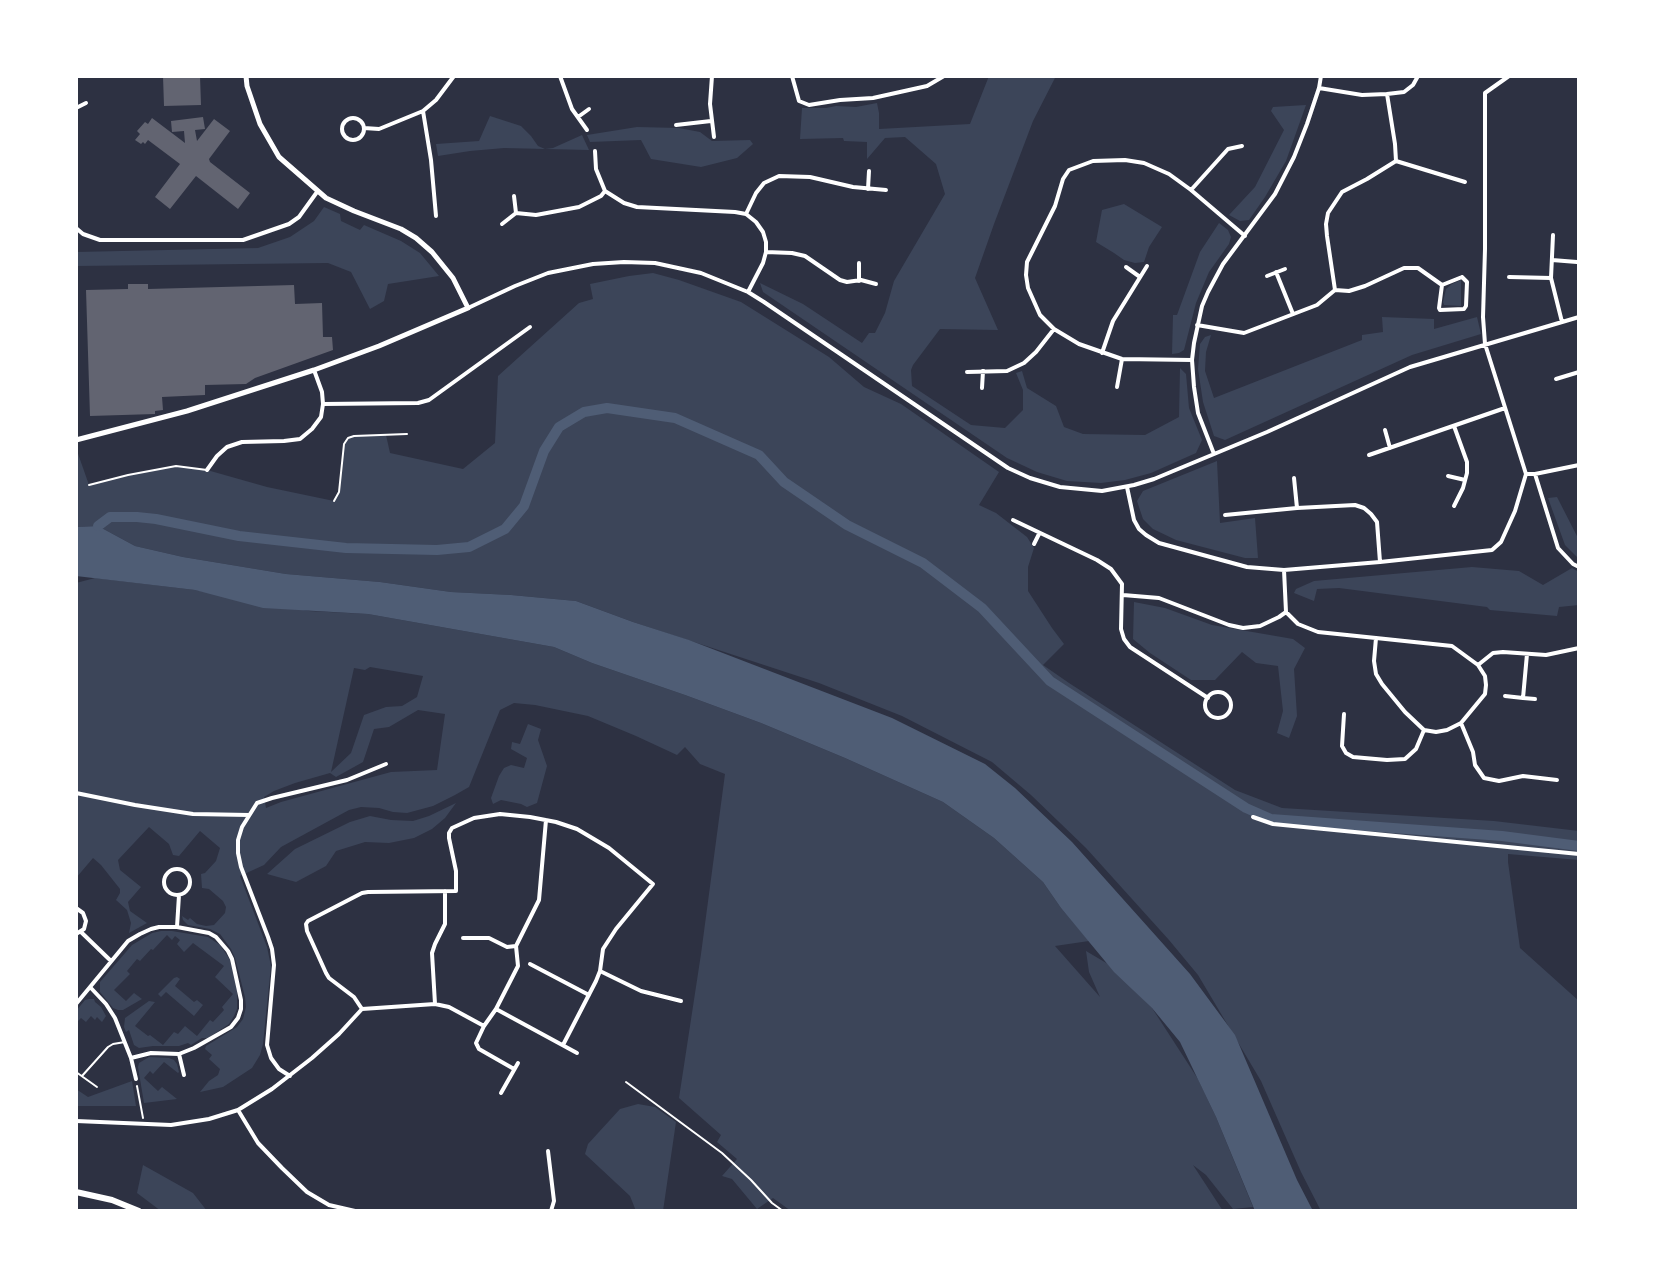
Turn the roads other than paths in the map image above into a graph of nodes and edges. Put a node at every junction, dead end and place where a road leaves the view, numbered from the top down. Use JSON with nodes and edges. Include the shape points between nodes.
{"nodes":[{"id":1,"x":246,"y":76,"type":"edge"},
{"id":2,"x":454,"y":76,"type":"edge"},
{"id":3,"x":560,"y":76,"type":"edge"},
{"id":4,"x":712,"y":76,"type":"edge"},
{"id":5,"x":792,"y":76,"type":"edge"},
{"id":6,"x":944,"y":76,"type":"edge"},
{"id":7,"x":1322,"y":76,"type":"edge"},
{"id":8,"x":1418,"y":76,"type":"edge"},
{"id":9,"x":1509,"y":76,"type":"edge"},
{"id":10,"x":1319,"y":88,"type":"junction"},
{"id":11,"x":1387,"y":94,"type":"junction"},
{"id":12,"x":86,"y":103,"type":"dead end"},
{"id":13,"x":76,"y":108,"type":"edge"},
{"id":14,"x":589,"y":109,"type":"dead end"},
{"id":15,"x":423,"y":111,"type":"junction"},
{"id":16,"x":578,"y":117,"type":"junction"},
{"id":17,"x":711,"y":121,"type":"junction"},
{"id":18,"x":676,"y":125,"type":"dead end"},
{"id":19,"x":364,"y":128,"type":"junction"},
{"id":20,"x":587,"y":130,"type":"dead end"},
{"id":21,"x":714,"y":137,"type":"dead end"},
{"id":22,"x":1242,"y":146,"type":"dead end"},
{"id":23,"x":595,"y":150,"type":"dead end"},
{"id":24,"x":1396,"y":160,"type":"junction"},
{"id":25,"x":869,"y":171,"type":"dead end"},
{"id":26,"x":1465,"y":182,"type":"dead end"},
{"id":27,"x":868,"y":189,"type":"junction"},
{"id":28,"x":886,"y":190,"type":"dead end"},
{"id":29,"x":1191,"y":190,"type":"junction"},
{"id":30,"x":605,"y":191,"type":"junction"},
{"id":31,"x":317,"y":192,"type":"junction"},
{"id":32,"x":514,"y":196,"type":"dead end"},
{"id":33,"x":516,"y":213,"type":"junction"},
{"id":34,"x":746,"y":214,"type":"junction"},
{"id":35,"x":436,"y":216,"type":"dead end"},
{"id":36,"x":502,"y":224,"type":"dead end"},
{"id":37,"x":76,"y":228,"type":"edge"},
{"id":38,"x":1554,"y":235,"type":"dead end"},
{"id":39,"x":1245,"y":236,"type":"junction"},
{"id":40,"x":766,"y":252,"type":"junction"},
{"id":41,"x":1552,"y":260,"type":"junction"},
{"id":42,"x":1577,"y":262,"type":"dead end"},
{"id":43,"x":859,"y":263,"type":"dead end"},
{"id":44,"x":1148,"y":266,"type":"dead end"},
{"id":45,"x":1126,"y":267,"type":"dead end"},
{"id":46,"x":1284,"y":269,"type":"dead end"},
{"id":47,"x":1276,"y":272,"type":"junction"},
{"id":48,"x":1267,"y":276,"type":"dead end"},
{"id":49,"x":1140,"y":277,"type":"junction"},
{"id":50,"x":1509,"y":277,"type":"dead end"},
{"id":51,"x":1551,"y":278,"type":"junction"},
{"id":52,"x":859,"y":281,"type":"junction"},
{"id":53,"x":876,"y":284,"type":"dead end"},
{"id":54,"x":1442,"y":285,"type":"junction"},
{"id":55,"x":1335,"y":290,"type":"junction"},
{"id":56,"x":748,"y":292,"type":"junction"},
{"id":57,"x":468,"y":308,"type":"junction"},
{"id":58,"x":1293,"y":314,"type":"junction"},
{"id":59,"x":1579,"y":317,"type":"edge"},
{"id":60,"x":1562,"y":322,"type":"junction"},
{"id":61,"x":1197,"y":325,"type":"junction"},
{"id":62,"x":530,"y":327,"type":"dead end"},
{"id":63,"x":1054,"y":329,"type":"junction"},
{"id":64,"x":1485,"y":344,"type":"junction"},
{"id":65,"x":1102,"y":353,"type":"junction"},
{"id":66,"x":1122,"y":359,"type":"junction"},
{"id":67,"x":1192,"y":360,"type":"junction"},
{"id":68,"x":314,"y":370,"type":"junction"},
{"id":69,"x":983,"y":371,"type":"junction"},
{"id":70,"x":967,"y":372,"type":"dead end"},
{"id":71,"x":1579,"y":372,"type":"edge"},
{"id":72,"x":1556,"y":379,"type":"dead end"},
{"id":73,"x":1117,"y":387,"type":"dead end"},
{"id":74,"x":982,"y":388,"type":"dead end"},
{"id":75,"x":323,"y":404,"type":"junction"},
{"id":76,"x":1505,"y":408,"type":"junction"},
{"id":77,"x":1454,"y":426,"type":"junction"},
{"id":78,"x":1384,"y":430,"type":"dead end"},
{"id":79,"x":407,"y":434,"type":"dead end"},
{"id":80,"x":76,"y":440,"type":"edge"},
{"id":81,"x":1390,"y":448,"type":"junction"},
{"id":82,"x":1214,"y":454,"type":"junction"},
{"id":83,"x":1369,"y":455,"type":"dead end"},
{"id":84,"x":1579,"y":465,"type":"edge"},
{"id":85,"x":207,"y":470,"type":"joint"},
{"id":86,"x":1526,"y":474,"type":"junction"},
{"id":87,"x":1535,"y":474,"type":"junction"},
{"id":88,"x":1448,"y":476,"type":"dead end"},
{"id":89,"x":1294,"y":478,"type":"dead end"},
{"id":90,"x":1465,"y":480,"type":"junction"},
{"id":91,"x":89,"y":485,"type":"dead end"},
{"id":92,"x":1127,"y":487,"type":"junction"},
{"id":93,"x":334,"y":501,"type":"dead end"},
{"id":94,"x":1454,"y":506,"type":"dead end"},
{"id":95,"x":1297,"y":508,"type":"junction"},
{"id":96,"x":1225,"y":515,"type":"dead end"},
{"id":97,"x":1013,"y":520,"type":"dead end"},
{"id":98,"x":1039,"y":534,"type":"junction"},
{"id":99,"x":1034,"y":544,"type":"dead end"},
{"id":100,"x":1380,"y":562,"type":"junction"},
{"id":101,"x":1579,"y":567,"type":"edge"},
{"id":102,"x":1284,"y":570,"type":"junction"},
{"id":103,"x":1123,"y":595,"type":"junction"},
{"id":104,"x":1286,"y":612,"type":"junction"},
{"id":105,"x":1376,"y":638,"type":"junction"},
{"id":106,"x":1579,"y":648,"type":"edge"},
{"id":107,"x":1527,"y":654,"type":"junction"},
{"id":108,"x":1478,"y":665,"type":"junction"},
{"id":109,"x":1505,"y":696,"type":"dead end"},
{"id":110,"x":1208,"y":698,"type":"junction"},
{"id":111,"x":1523,"y":698,"type":"junction"},
{"id":112,"x":1535,"y":700,"type":"dead end"},
{"id":113,"x":1344,"y":714,"type":"dead end"},
{"id":114,"x":1462,"y":723,"type":"junction"},
{"id":115,"x":1424,"y":730,"type":"junction"},
{"id":116,"x":386,"y":764,"type":"dead end"},
{"id":117,"x":1557,"y":780,"type":"dead end"},
{"id":118,"x":76,"y":793,"type":"edge"},
{"id":119,"x":249,"y":815,"type":"junction"},
{"id":120,"x":1253,"y":817,"type":"dead end"},
{"id":121,"x":546,"y":820,"type":"junction"},
{"id":122,"x":1579,"y":854,"type":"edge"},
{"id":123,"x":445,"y":891,"type":"junction"},
{"id":124,"x":178,"y":895,"type":"junction"},
{"id":125,"x":76,"y":908,"type":"edge"},
{"id":126,"x":177,"y":927,"type":"junction"},
{"id":127,"x":78,"y":933,"type":"edge"},
{"id":128,"x":463,"y":938,"type":"dead end"},
{"id":129,"x":516,"y":946,"type":"junction"},
{"id":130,"x":111,"y":961,"type":"junction"},
{"id":131,"x":530,"y":964,"type":"dead end"},
{"id":132,"x":600,"y":971,"type":"junction"},
{"id":133,"x":90,"y":986,"type":"junction"},
{"id":134,"x":589,"y":995,"type":"junction"},
{"id":135,"x":681,"y":1001,"type":"dead end"},
{"id":136,"x":76,"y":1004,"type":"edge"},
{"id":137,"x":435,"y":1004,"type":"junction"},
{"id":138,"x":362,"y":1009,"type":"junction"},
{"id":139,"x":496,"y":1009,"type":"junction"},
{"id":140,"x":484,"y":1026,"type":"junction"},
{"id":141,"x":125,"y":1042,"type":"junction"},
{"id":142,"x":563,"y":1045,"type":"junction"},
{"id":143,"x":577,"y":1053,"type":"dead end"},
{"id":144,"x":179,"y":1054,"type":"junction"},
{"id":145,"x":131,"y":1058,"type":"junction"},
{"id":146,"x":518,"y":1063,"type":"dead end"},
{"id":147,"x":514,"y":1069,"type":"junction"},
{"id":148,"x":76,"y":1072,"type":"edge"},
{"id":149,"x":184,"y":1075,"type":"dead end"},
{"id":150,"x":82,"y":1076,"type":"junction"},
{"id":151,"x":290,"y":1076,"type":"junction"},
{"id":152,"x":136,"y":1079,"type":"road end"},
{"id":153,"x":626,"y":1082,"type":"dead end"},
{"id":154,"x":96,"y":1087,"type":"dead end"},
{"id":155,"x":500,"y":1093,"type":"dead end"},
{"id":156,"x":238,"y":1110,"type":"junction"},
{"id":157,"x":76,"y":1121,"type":"edge"},
{"id":158,"x":548,"y":1151,"type":"dead end"},
{"id":159,"x":76,"y":1192,"type":"edge"},
{"id":160,"x":139,"y":1211,"type":"edge"},
{"id":161,"x":355,"y":1211,"type":"edge"},
{"id":162,"x":551,"y":1211,"type":"edge"},
{"id":163,"x":783,"y":1211,"type":"edge"}],
"edges":[{"from":1,"to":31,"type":"street","via":[[260,124],[279,158]]},
{"from":2,"to":15,"type":"street"},
{"from":3,"to":16,"type":"street"},
{"from":4,"to":17,"type":"street"},
{"from":5,"to":6,"type":"street","via":[[799,101],[809,106],[873,98],[927,86]]},
{"from":7,"to":10,"type":"street"},
{"from":8,"to":11,"type":"street","via":[[1404,92]]},
{"from":9,"to":64,"type":"street","via":[[1484,93]]},
{"from":10,"to":11,"type":"street","via":[[1362,95]]},
{"from":10,"to":39,"type":"street","via":[[1294,157],[1279,186]]},
{"from":11,"to":24,"type":"street"},
{"from":12,"to":13,"type":"street"},
{"from":14,"to":16,"type":"street"},
{"from":15,"to":19,"type":"street","via":[[379,129]]},
{"from":15,"to":35,"type":"street"},
{"from":16,"to":20,"type":"street"},
{"from":17,"to":18,"type":"street"},
{"from":17,"to":21,"type":"street"},
{"from":19,"to":19,"type":"street","via":[[360,137],[351,140],[341,129],[345,120],[354,117],[362,122]]},
{"from":22,"to":29,"type":"street","via":[[1228,149]]},
{"from":23,"to":30,"type":"street","via":[[596,169]]},
{"from":24,"to":26,"type":"street"},
{"from":24,"to":55,"type":"street","via":[[1342,192],[1328,213],[1326,236]]},
{"from":25,"to":27,"type":"street"},
{"from":27,"to":28,"type":"street"},
{"from":27,"to":34,"type":"street","via":[[810,177],[779,176],[764,183]]},
{"from":29,"to":39,"type":"street"},
{"from":29,"to":63,"type":"street","via":[[1169,174],[1144,163],[1093,160],[1069,170],[1027,262],[1028,288],[1040,315]]},
{"from":30,"to":33,"type":"street","via":[[601,196],[569,210],[536,215]]},
{"from":30,"to":34,"type":"street","via":[[637,207]]},
{"from":31,"to":37,"type":"street","via":[[299,217],[289,224],[243,240],[100,240]]},
{"from":31,"to":57,"type":"street","via":[[354,212],[416,238],[453,278]]},
{"from":32,"to":33,"type":"street"},
{"from":33,"to":36,"type":"street"},
{"from":34,"to":40,"type":"street","via":[[763,232]]},
{"from":38,"to":41,"type":"street"},
{"from":39,"to":61,"type":"street","via":[[1223,264],[1202,306]]},
{"from":40,"to":52,"type":"street","via":[[805,256],[840,280]]},
{"from":40,"to":56,"type":"street"},
{"from":41,"to":42,"type":"street"},
{"from":41,"to":51,"type":"street"},
{"from":43,"to":52,"type":"street"},
{"from":44,"to":49,"type":"street"},
{"from":45,"to":49,"type":"street"},
{"from":46,"to":47,"type":"street"},
{"from":47,"to":48,"type":"street"},
{"from":47,"to":58,"type":"street"},
{"from":49,"to":65,"type":"street","via":[[1113,322]]},
{"from":50,"to":51,"type":"street"},
{"from":51,"to":60,"type":"street"},
{"from":52,"to":53,"type":"street"},
{"from":54,"to":54,"type":"street","via":[[1462,277],[1466,279],[1464,309],[1440,310]]},
{"from":54,"to":55,"type":"street","via":[[1418,268],[1404,268],[1350,291]]},
{"from":55,"to":58,"type":"street","via":[[1317,305]]},
{"from":56,"to":57,"type":"street","via":[[701,273],[656,263],[624,262],[548,273]]},
{"from":56,"to":92,"type":"street","via":[[1008,468],[1070,489],[1102,491]]},
{"from":57,"to":68,"type":"street"},
{"from":58,"to":61,"type":"street","via":[[1244,333]]},
{"from":59,"to":60,"type":"street"},
{"from":60,"to":64,"type":"street"},
{"from":61,"to":67,"type":"street"},
{"from":62,"to":75,"type":"street","via":[[429,400],[418,403]]},
{"from":63,"to":65,"type":"street"},
{"from":63,"to":69,"type":"street","via":[[1024,363],[1007,371]]},
{"from":64,"to":76,"type":"street"},
{"from":64,"to":82,"type":"street","via":[[1410,367]]},
{"from":65,"to":66,"type":"street"},
{"from":66,"to":67,"type":"street"},
{"from":66,"to":73,"type":"street"},
{"from":67,"to":82,"type":"street","via":[[1198,413]]},
{"from":68,"to":75,"type":"street"},
{"from":68,"to":80,"type":"street","via":[[187,411]]},
{"from":69,"to":70,"type":"street"},
{"from":69,"to":74,"type":"street"},
{"from":71,"to":72,"type":"street"},
{"from":75,"to":85,"type":"street","via":[[321,417],[312,430],[300,438],[242,442],[227,447]]},
{"from":76,"to":77,"type":"street"},
{"from":76,"to":86,"type":"street"},
{"from":77,"to":81,"type":"street"},
{"from":77,"to":90,"type":"street","via":[[1466,462]]},
{"from":78,"to":81,"type":"street"},
{"from":79,"to":93,"type":"lane","via":[[348,438],[344,444],[339,492]]},
{"from":81,"to":83,"type":"street"},
{"from":82,"to":92,"type":"street"},
{"from":84,"to":87,"type":"street"},
{"from":85,"to":91,"type":"lane","via":[[176,466]]},
{"from":86,"to":87,"type":"street"},
{"from":86,"to":100,"type":"street","via":[[1509,527],[1492,550]]},
{"from":87,"to":101,"type":"street","via":[[1558,548]]},
{"from":88,"to":90,"type":"street"},
{"from":89,"to":95,"type":"street"},
{"from":90,"to":94,"type":"street"},
{"from":92,"to":102,"type":"street","via":[[1139,529],[1159,543],[1247,567]]},
{"from":95,"to":96,"type":"street"},
{"from":95,"to":100,"type":"street","via":[[1355,505],[1364,508],[1377,522]]},
{"from":97,"to":98,"type":"street"},
{"from":98,"to":99,"type":"street"},
{"from":98,"to":103,"type":"street","via":[[1111,569],[1122,584]]},
{"from":100,"to":102,"type":"street"},
{"from":102,"to":104,"type":"street"},
{"from":103,"to":104,"type":"street","via":[[1160,598],[1244,628],[1260,626]]},
{"from":103,"to":110,"type":"street","via":[[1121,629],[1130,647]]},
{"from":104,"to":105,"type":"street","via":[[1298,624],[1318,632]]},
{"from":105,"to":108,"type":"street","via":[[1452,646]]},
{"from":105,"to":115,"type":"street","via":[[1376,674],[1405,712]]},
{"from":106,"to":107,"type":"street","via":[[1546,655]]},
{"from":107,"to":108,"type":"street","via":[[1493,654]]},
{"from":107,"to":111,"type":"street"},
{"from":108,"to":114,"type":"street","via":[[1485,676],[1485,694]]},
{"from":109,"to":111,"type":"street"},
{"from":110,"to":110,"type":"street","via":[[1216,692],[1224,693],[1230,701],[1227,714],[1212,715],[1206,709]]},
{"from":111,"to":112,"type":"street"},
{"from":113,"to":115,"type":"street","via":[[1342,746],[1354,757],[1405,759],[1416,749]]},
{"from":114,"to":115,"type":"street","via":[[1436,732]]},
{"from":114,"to":117,"type":"street","via":[[1475,765],[1484,778],[1499,781],[1523,776]]},
{"from":116,"to":119,"type":"street","via":[[347,780],[272,798],[257,804]]},
{"from":118,"to":119,"type":"street","via":[[193,814]]},
{"from":119,"to":151,"type":"street","via":[[238,840],[238,853],[272,949],[274,965],[267,1046],[279,1069]]},
{"from":120,"to":122,"type":"street","via":[[1273,824]]},
{"from":121,"to":123,"type":"street","via":[[500,814],[474,818],[452,828],[449,833],[456,891]]},
{"from":121,"to":129,"type":"street","via":[[541,893]]},
{"from":121,"to":132,"type":"street","via":[[577,829],[609,848],[653,884],[603,949]]},
{"from":123,"to":137,"type":"street","via":[[445,924],[432,953]]},
{"from":123,"to":138,"type":"street","via":[[362,893],[306,924],[329,978],[354,997]]},
{"from":124,"to":124,"type":"street","via":[[170,894],[164,883],[166,875],[178,869],[190,880],[186,892]]},
{"from":124,"to":126,"type":"street"},
{"from":125,"to":127,"type":"street","via":[[86,921],[84,929]]},
{"from":126,"to":130,"type":"street","via":[[159,927],[140,934],[128,941]]},
{"from":126,"to":144,"type":"street","via":[[209,933],[222,943],[232,959],[241,1000],[238,1018],[231,1027]]},
{"from":127,"to":130,"type":"street"},
{"from":128,"to":129,"type":"street","via":[[489,938],[507,947]]},
{"from":129,"to":139,"type":"street","via":[[518,966]]},
{"from":130,"to":133,"type":"street"},
{"from":131,"to":134,"type":"street"},
{"from":132,"to":134,"type":"street"},
{"from":132,"to":135,"type":"street","via":[[641,991]]},
{"from":133,"to":136,"type":"street"},
{"from":133,"to":141,"type":"street","via":[[110,1011]]},
{"from":134,"to":142,"type":"street"},
{"from":137,"to":138,"type":"street"},
{"from":137,"to":140,"type":"street","via":[[449,1007]]},
{"from":138,"to":151,"type":"street","via":[[336,1037]]},
{"from":139,"to":140,"type":"street"},
{"from":139,"to":142,"type":"street"},
{"from":140,"to":147,"type":"street","via":[[477,1039],[479,1050]]},
{"from":141,"to":145,"type":"street"},
{"from":141,"to":150,"type":"lane","via":[[108,1047]]},
{"from":142,"to":143,"type":"street"},
{"from":144,"to":145,"type":"street","via":[[151,1053]]},
{"from":144,"to":149,"type":"street"},
{"from":145,"to":152,"type":"street"},
{"from":146,"to":147,"type":"street"},
{"from":147,"to":155,"type":"street"},
{"from":148,"to":150,"type":"lane"},
{"from":150,"to":154,"type":"lane"},
{"from":151,"to":156,"type":"street"},
{"from":153,"to":163,"type":"lane","via":[[722,1153]]},
{"from":156,"to":157,"type":"street","via":[[171,1125]]},
{"from":156,"to":161,"type":"street","via":[[258,1143],[307,1192],[329,1205]]},
{"from":158,"to":162,"type":"street","via":[[554,1201]]},
{"from":159,"to":160,"type":"main road","via":[[112,1200]]}]}
